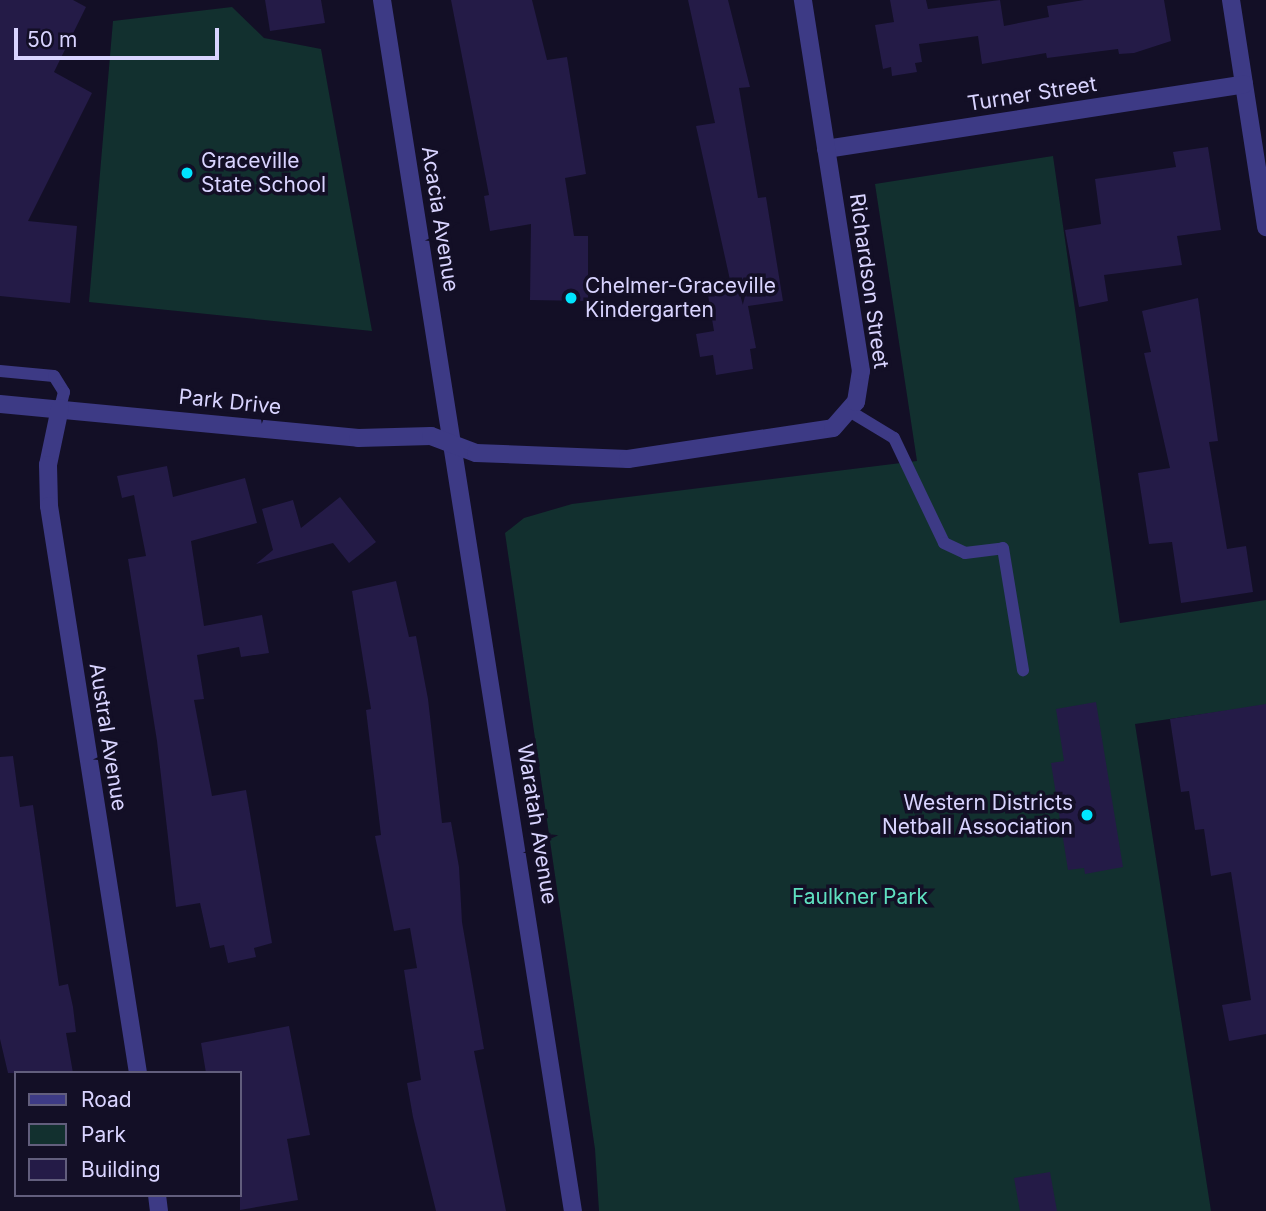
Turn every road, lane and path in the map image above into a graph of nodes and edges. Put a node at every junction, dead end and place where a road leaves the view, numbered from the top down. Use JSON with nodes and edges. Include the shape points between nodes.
{"nodes":[{"id":1,"x":382,"y":0,"type":"edge"},
{"id":2,"x":803,"y":0,"type":"edge"},
{"id":3,"x":1231,"y":0,"type":"edge"},
{"id":4,"x":1244,"y":84,"type":"junction"},
{"id":5,"x":826,"y":149,"type":"junction"},
{"id":6,"x":1262,"y":174,"type":"edge"},
{"id":7,"x":1266,"y":227,"type":"edge"},
{"id":8,"x":0,"y":371,"type":"edge"},
{"id":9,"x":0,"y":404,"type":"edge"},
{"id":10,"x":60,"y":408,"type":"junction"},
{"id":11,"x":851,"y":412,"type":"junction"},
{"id":12,"x":453,"y":444,"type":"junction"},
{"id":13,"x":1023,"y":670,"type":"dead end"},
{"id":14,"x":138,"y":1071,"type":"edge"},
{"id":15,"x":573,"y":1211,"type":"edge"}],
"edges":[{"from":1,"to":12,"type":"street","name":"Acacia Avenue"},
{"from":2,"to":5,"type":"street","name":"Richardson Street"},
{"from":3,"to":4,"type":"street"},
{"from":4,"to":5,"type":"street","name":"Turner Street"},
{"from":4,"to":6,"type":"street"},
{"from":5,"to":11,"type":"street","name":"Richardson Street","via":[[861,371]]},
{"from":6,"to":7,"type":"street"},
{"from":8,"to":10,"type":"lane","via":[[54,376],[64,392]]},
{"from":9,"to":10,"type":"street","name":"Park Drive"},
{"from":10,"to":12,"type":"street","name":"Park Drive","via":[[358,438],[430,436]]},
{"from":10,"to":14,"type":"street","name":"Austral Avenue","via":[[48,465],[49,506]]},
{"from":11,"to":12,"type":"street","via":[[823,433],[652,458],[476,453]]},
{"from":11,"to":13,"type":"lane","via":[[894,438],[944,543],[965,554],[1003,548]]},
{"from":12,"to":15,"type":"street","name":"Waratah Avenue"}]}
